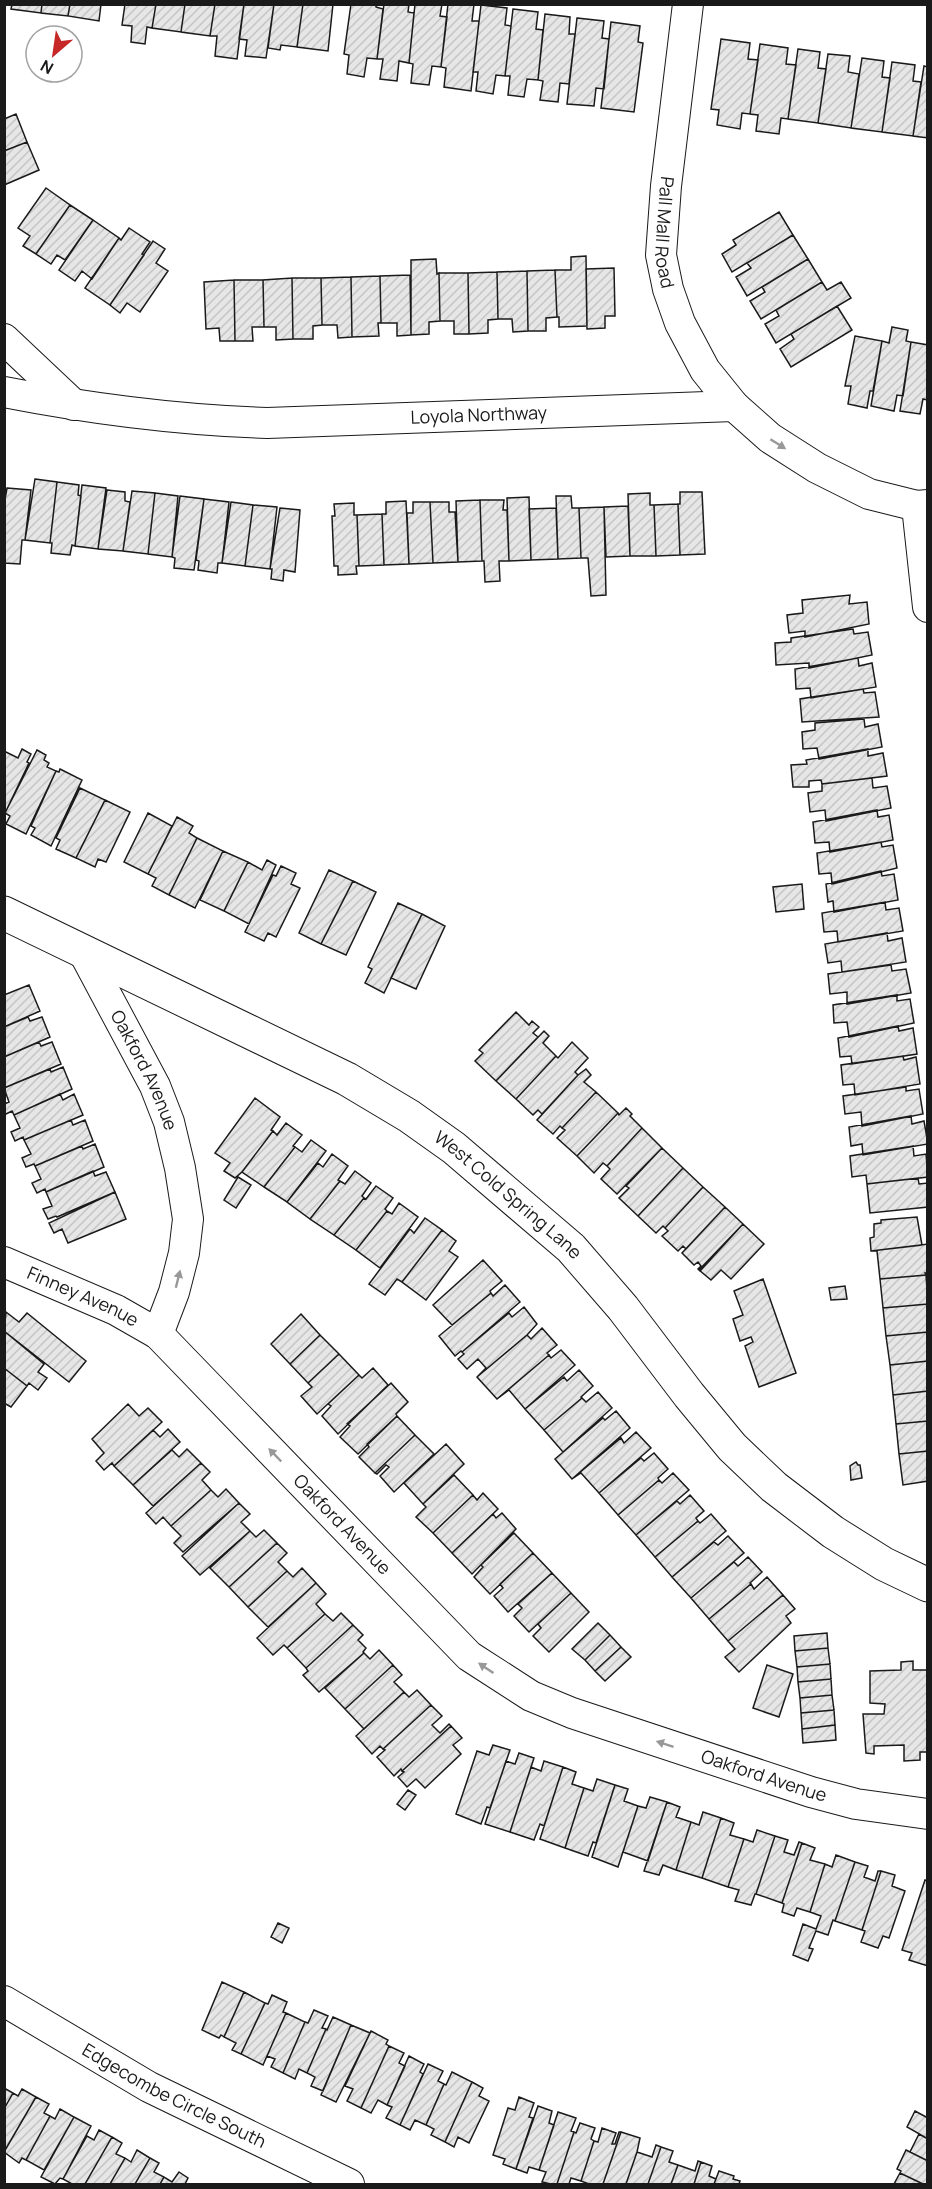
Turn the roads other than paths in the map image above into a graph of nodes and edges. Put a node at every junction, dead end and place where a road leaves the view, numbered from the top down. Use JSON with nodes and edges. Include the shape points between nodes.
{"nodes":[{"id":1,"x":688,"y":4,"type":"edge"},
{"id":2,"x":4,"y":339,"type":"edge"},
{"id":3,"x":4,"y":392,"type":"edge"},
{"id":4,"x":74,"y":406,"type":"junction"},
{"id":5,"x":734,"y":406,"type":"junction"},
{"id":6,"x":922,"y":506,"type":"edge"},
{"id":7,"x":927,"y":606,"type":"edge"},
{"id":8,"x":4,"y":913,"type":"edge"},
{"id":9,"x":84,"y":953,"type":"junction"},
{"id":10,"x":4,"y":1262,"type":"edge"},
{"id":11,"x":158,"y":1334,"type":"junction"},
{"id":12,"x":927,"y":1585,"type":"edge"},
{"id":13,"x":927,"y":1814,"type":"edge"},
{"id":14,"x":4,"y":2001,"type":"edge"},
{"id":15,"x":349,"y":2184,"type":"edge"}],
"edges":[{"from":1,"to":5,"type":"street","name":"Pall Mall Road","via":[[661,255],[680,323],[705,370]]},
{"from":2,"to":4,"type":"street"},
{"from":3,"to":4,"type":"street","name":"Loyola Northway"},
{"from":4,"to":5,"type":"street","name":"Loyola Northway","via":[[200,421],[267,423]]},
{"from":5,"to":6,"type":"street","one_way":true,"via":[[770,438],[817,468],[869,494]]},
{"from":6,"to":7,"type":"street"},
{"from":8,"to":9,"type":"main road","name":"West Cold Spring Lane"},
{"from":11,"to":9,"type":"street","name":"Oakford Avenue","one_way":true,"via":[[184,1253],[188,1219],[180,1168],[155,1086]]},
{"from":9,"to":12,"type":"main road","name":"West Cold Spring Lane","via":[[347,1079],[454,1148],[571,1248],[732,1447],[774,1487],[867,1554]]},
{"from":10,"to":11,"type":"street","name":"Finney Avenue","via":[[116,1310]]},
{"from":13,"to":11,"type":"street","name":"Oakford Avenue","one_way":true,"via":[[856,1804],[811,1792],[572,1713],[531,1696],[495,1674],[469,1656]]},
{"from":14,"to":15,"type":"street","name":"Edgecombe Circle South","via":[[149,2087]]}]}
